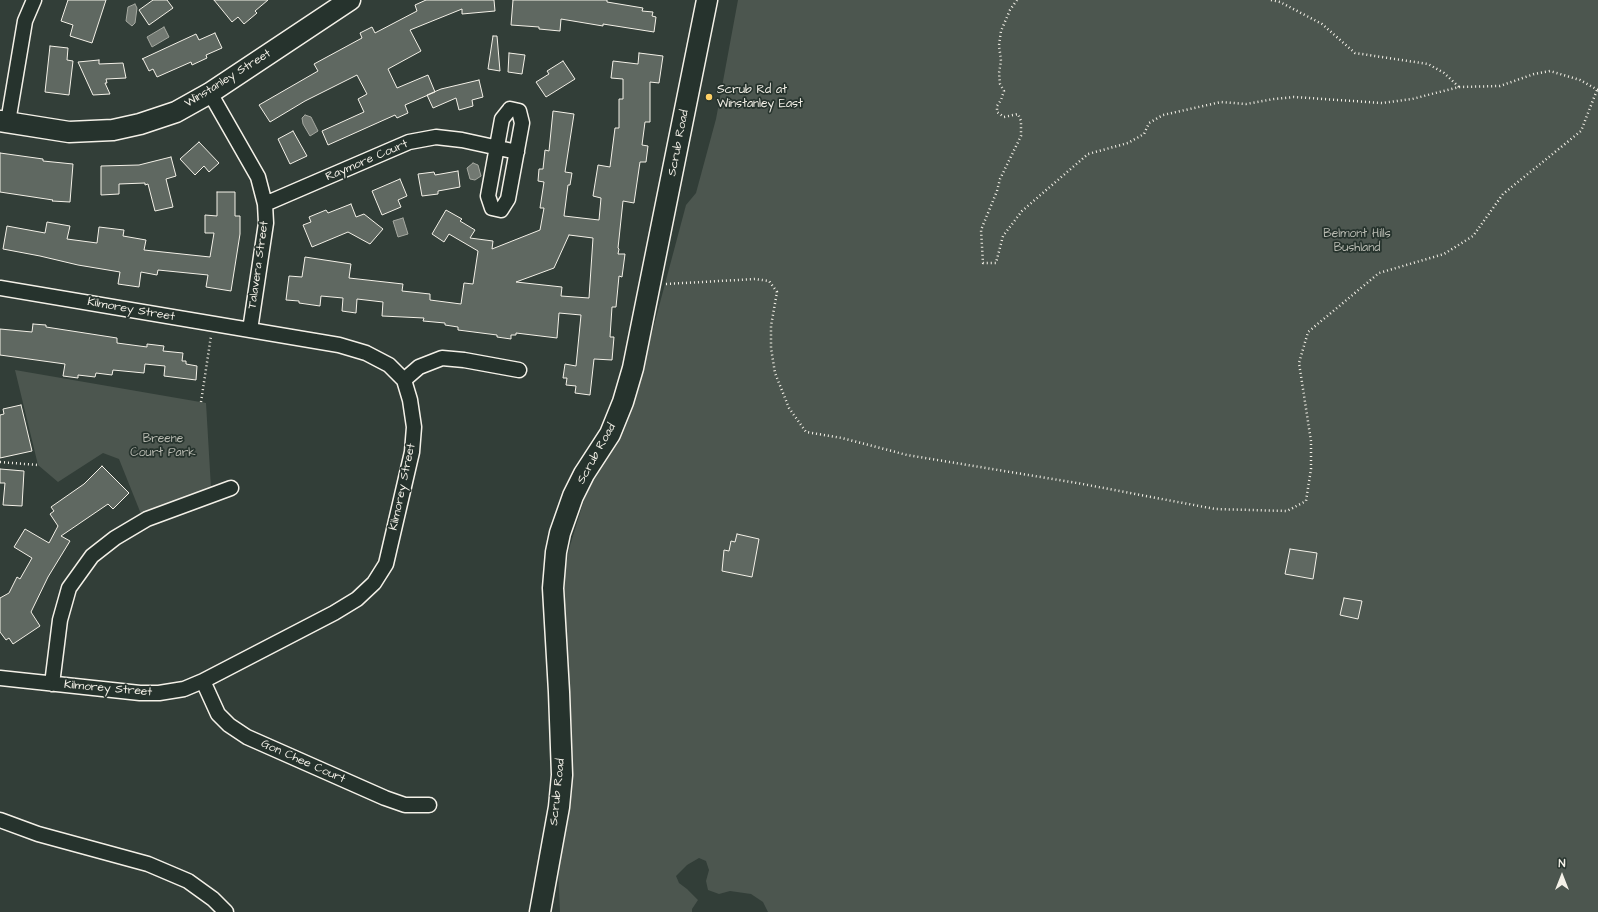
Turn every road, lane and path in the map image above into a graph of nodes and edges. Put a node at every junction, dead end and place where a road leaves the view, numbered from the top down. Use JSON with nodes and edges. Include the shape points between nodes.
{"nodes":[{"id":1,"x":34,"y":0,"type":"edge"},
{"id":2,"x":350,"y":0,"type":"edge"},
{"id":3,"x":707,"y":0,"type":"edge"},
{"id":4,"x":1017,"y":0,"type":"edge"},
{"id":5,"x":1271,"y":0,"type":"edge"},
{"id":6,"x":1459,"y":87,"type":"junction"},
{"id":7,"x":1598,"y":90,"type":"edge"},
{"id":8,"x":210,"y":93,"type":"junction"},
{"id":9,"x":4,"y":121,"type":"edge"},
{"id":10,"x":497,"y":147,"type":"junction"},
{"id":11,"x":517,"y":152,"type":"junction"},
{"id":12,"x":265,"y":204,"type":"junction"},
{"id":13,"x":650,"y":285,"type":"junction"},
{"id":14,"x":0,"y":288,"type":"edge"},
{"id":15,"x":213,"y":324,"type":"junction"},
{"id":16,"x":250,"y":330,"type":"junction"},
{"id":17,"x":519,"y":370,"type":"dead end"},
{"id":18,"x":404,"y":380,"type":"junction"},
{"id":19,"x":201,"y":402,"type":"dead end"},
{"id":20,"x":0,"y":462,"type":"edge"},
{"id":21,"x":38,"y":465,"type":"dead end"},
{"id":22,"x":231,"y":488,"type":"dead end"},
{"id":23,"x":0,"y":678,"type":"edge"},
{"id":24,"x":202,"y":681,"type":"junction"},
{"id":25,"x":52,"y":684,"type":"junction"},
{"id":26,"x":429,"y":805,"type":"dead end"},
{"id":27,"x":0,"y":820,"type":"edge"},
{"id":28,"x":226,"y":912,"type":"edge"},
{"id":29,"x":540,"y":912,"type":"edge"}],
"edges":[{"from":1,"to":9,"type":"street","via":[[25,22]]},
{"from":2,"to":8,"type":"main road","name":"Winstanley Street"},
{"from":3,"to":13,"type":"main road","name":"Scrub Road"},
{"from":4,"to":6,"type":"path","via":[[1001,32],[999,73],[1004,91],[997,112],[1004,117],[1018,114],[1021,121],[1021,136],[1000,179],[981,230],[983,263],[996,263],[1003,236],[1022,211],[1088,154],[1128,143],[1144,134],[1149,123],[1163,115],[1221,102],[1246,104],[1294,97],[1382,103],[1412,99]]},
{"from":5,"to":6,"type":"path","via":[[1280,2],[1322,24],[1355,53],[1428,64],[1444,73]]},
{"from":6,"to":7,"type":"path","via":[[1500,86],[1550,71],[1580,80]]},
{"from":7,"to":13,"type":"path","via":[[1581,131],[1503,194],[1473,236],[1444,254],[1379,273],[1308,332],[1299,363],[1311,441],[1311,469],[1306,501],[1287,511],[1215,509],[907,455],[842,438],[806,432],[789,408],[775,373],[770,348],[770,326],[777,292],[769,282],[755,279]]},
{"from":8,"to":9,"type":"main road","name":"Winstanley Street","via":[[176,112],[113,130],[69,132]]},
{"from":8,"to":12,"type":"street","name":"Talavera Street","via":[[258,177]]},
{"from":10,"to":11,"type":"street","name":"Raymore Court"},
{"from":10,"to":11,"type":"street","via":[[502,119],[510,109],[519,111],[522,123]]},
{"from":10,"to":11,"type":"street","via":[[488,196],[492,208],[502,210],[508,199]]},
{"from":10,"to":12,"type":"street","name":"Raymore Court","via":[[436,137],[409,142]]},
{"from":12,"to":16,"type":"street","name":"Talavera Street","via":[[266,223]]},
{"from":13,"to":29,"type":"main road","name":"Scrub Road","via":[[633,368],[623,402],[610,434],[573,496],[556,552],[553,588],[562,775],[559,808]]},
{"from":14,"to":15,"type":"street","name":"Kilmorey Street"},
{"from":15,"to":16,"type":"street","name":"Kilmorey Street"},
{"from":15,"to":19,"type":"path"},
{"from":16,"to":18,"type":"street","name":"Kilmorey Street","via":[[339,345],[366,353],[389,365]]},
{"from":17,"to":18,"type":"street","via":[[442,358],[419,367]]},
{"from":18,"to":24,"type":"street","name":"Kilmorey Street","via":[[414,427],[412,452],[386,564],[374,584],[357,599],[334,612]]},
{"from":20,"to":21,"type":"path"},
{"from":22,"to":25,"type":"street","via":[[147,519],[115,538],[92,556],[69,588],[60,620]]},
{"from":23,"to":25,"type":"street","name":"Kilmorey Street"},
{"from":24,"to":25,"type":"street","name":"Kilmorey Street","via":[[184,689],[159,693]]},
{"from":24,"to":26,"type":"street","name":"Gon Chee Court","via":[[218,714],[229,725],[248,737],[385,798],[405,805]]},
{"from":27,"to":28,"type":"street","via":[[38,834],[148,864],[188,881]]}]}
